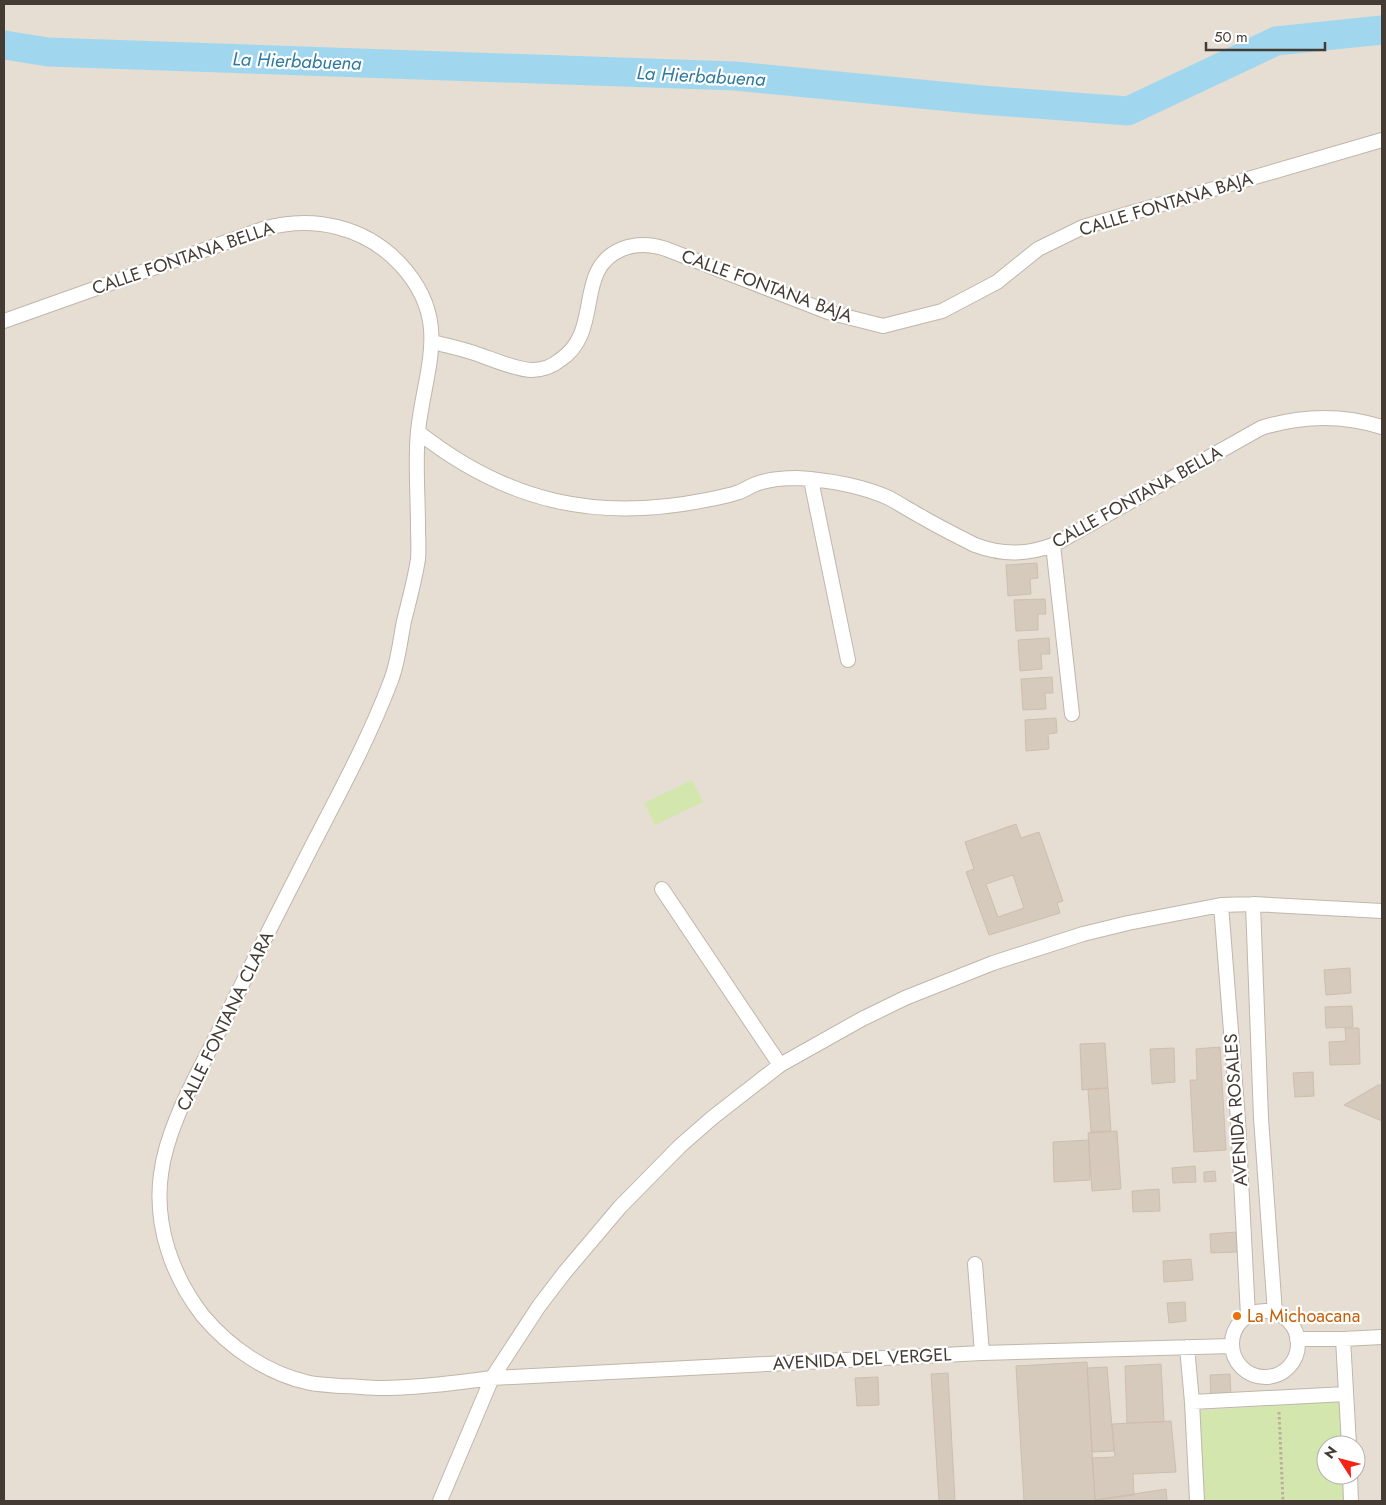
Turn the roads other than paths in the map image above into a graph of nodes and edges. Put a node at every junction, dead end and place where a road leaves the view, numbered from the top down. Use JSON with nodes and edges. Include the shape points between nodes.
{"nodes":[{"id":1,"x":1382,"y":140,"type":"edge"},
{"id":2,"x":4,"y":322,"type":"edge"},
{"id":3,"x":433,"y":342,"type":"junction"},
{"id":4,"x":1382,"y":427,"type":"edge"},
{"id":5,"x":418,"y":432,"type":"junction"},
{"id":6,"x":811,"y":480,"type":"junction"},
{"id":7,"x":1053,"y":545,"type":"junction"},
{"id":8,"x":848,"y":660,"type":"dead end"},
{"id":9,"x":1072,"y":714,"type":"dead end"},
{"id":10,"x":662,"y":889,"type":"dead end"},
{"id":11,"x":1253,"y":904,"type":"junction"},
{"id":12,"x":1221,"y":905,"type":"junction"},
{"id":13,"x":1382,"y":911,"type":"edge"},
{"id":14,"x":780,"y":1065,"type":"junction"},
{"id":15,"x":1261,"y":1118,"type":"junction"},
{"id":16,"x":1238,"y":1120,"type":"junction"},
{"id":17,"x":974,"y":1264,"type":"dead end"},
{"id":18,"x":1274,"y":1313,"type":"junction"},
{"id":19,"x":1248,"y":1316,"type":"junction"},
{"id":20,"x":1382,"y":1336,"type":"edge"},
{"id":21,"x":1298,"y":1339,"type":"junction"},
{"id":22,"x":1343,"y":1339,"type":"junction"},
{"id":23,"x":1232,"y":1346,"type":"junction"},
{"id":24,"x":1187,"y":1347,"type":"junction"},
{"id":25,"x":982,"y":1353,"type":"junction"},
{"id":26,"x":1267,"y":1377,"type":"junction"},
{"id":27,"x":492,"y":1378,"type":"junction"},
{"id":28,"x":1346,"y":1394,"type":"junction"},
{"id":29,"x":1274,"y":1397,"type":"junction"},
{"id":30,"x":1192,"y":1402,"type":"junction"},
{"id":31,"x":1348,"y":1435,"type":"edge"},
{"id":32,"x":1350,"y":1485,"type":"edge"},
{"id":33,"x":440,"y":1501,"type":"edge"},
{"id":34,"x":1197,"y":1501,"type":"edge"},
{"id":35,"x":1351,"y":1501,"type":"edge"}],
"edges":[{"from":1,"to":3,"type":"street","name":"CALLE FONTANA BAJA","via":[[1082,227],[1038,249],[997,282],[942,311],[883,326],[828,312],[666,249],[638,244],[619,250],[598,268],[583,334],[573,350],[558,362],[531,370]]},
{"from":2,"to":3,"type":"street","name":"CALLE FONTANA BELLA","via":[[263,229],[310,222],[357,233],[398,261],[426,303]]},
{"from":3,"to":5,"type":"street","name":"CALLE FONTANA BELLA"},
{"from":4,"to":7,"type":"street","name":"CALLE FONTANA BELLA","via":[[1348,419],[1314,417],[1261,428]]},
{"from":5,"to":6,"type":"street","name":"CALLE FONTANA BELLA","via":[[483,476],[532,495],[580,506],[629,510],[677,506],[725,496],[772,479]]},
{"from":5,"to":27,"type":"street","name":"CALLE FONTANA CLARA","via":[[418,558],[392,680],[176,1121],[160,1176],[161,1215],[169,1253],[196,1306],[234,1345],[274,1370],[312,1384],[379,1388]]},
{"from":6,"to":7,"type":"street","name":"CALLE FONTANA BELLA","via":[[854,486],[888,498],[988,550],[1027,552]]},
{"from":6,"to":8,"type":"street"},
{"from":7,"to":9,"type":"street"},
{"from":10,"to":14,"type":"street"},
{"from":11,"to":12,"type":"street"},
{"from":11,"to":13,"type":"street"},
{"from":11,"to":15,"type":"street","name":"AVENIDA ROSALES"},
{"from":12,"to":14,"type":"street","via":[[1092,932],[993,962],[896,1002]]},
{"from":12,"to":16,"type":"street","name":"AVENIDA ROSALES"},
{"from":14,"to":27,"type":"street","via":[[693,1135],[620,1207],[539,1306]]},
{"from":15,"to":16,"type":"street"},
{"from":15,"to":18,"type":"street","name":"AVENIDA ROSALES"},
{"from":16,"to":19,"type":"street","name":"AVENIDA ROSALES"},
{"from":17,"to":25,"type":"street"},
{"from":18,"to":19,"type":"street"},
{"from":18,"to":21,"type":"street","via":[[1290,1323]]},
{"from":19,"to":23,"type":"street","via":[[1234,1333]]},
{"from":20,"to":22,"type":"street"},
{"from":21,"to":22,"type":"street"},
{"from":21,"to":26,"type":"street","via":[[1298,1350],[1287,1369]]},
{"from":22,"to":28,"type":"street"},
{"from":23,"to":24,"type":"street","name":"AVENIDA DEL VERGEL"},
{"from":23,"to":26,"type":"street","via":[[1233,1355],[1246,1372]]},
{"from":24,"to":25,"type":"street","name":"AVENIDA DEL VERGEL"},
{"from":24,"to":30,"type":"street"},
{"from":25,"to":27,"type":"street","name":"AVENIDA DEL VERGEL"},
{"from":26,"to":29,"type":"street"},
{"from":27,"to":33,"type":"street"},
{"from":28,"to":29,"type":"street"},
{"from":28,"to":31,"type":"street"},
{"from":29,"to":30,"type":"street"},
{"from":30,"to":34,"type":"street"},
{"from":32,"to":35,"type":"street"}]}
